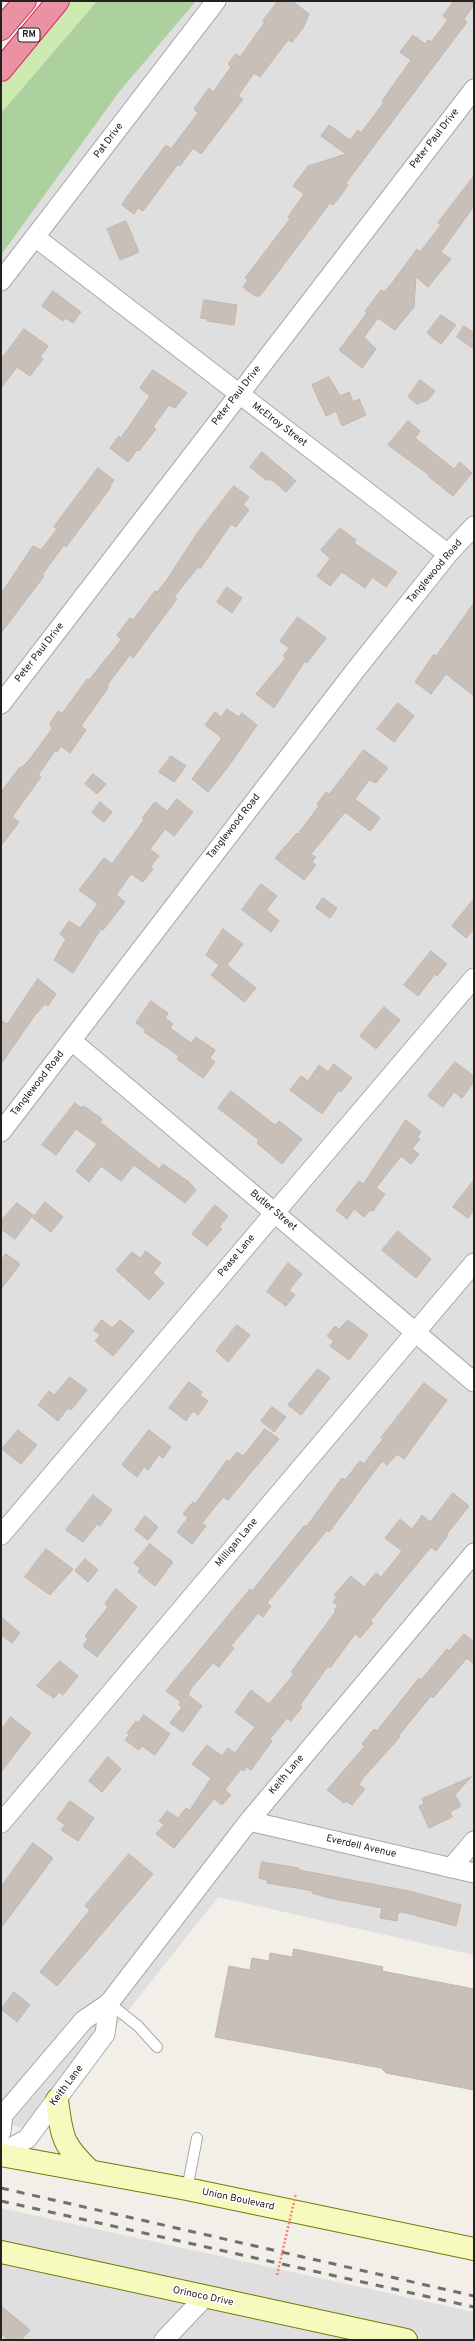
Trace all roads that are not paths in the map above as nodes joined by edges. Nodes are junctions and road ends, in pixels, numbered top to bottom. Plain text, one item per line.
1 (25, 1) edge
2 (58, 1) edge
3 (216, 1) edge
4 (1, 29) edge
5 (1, 70) edge
6 (474, 89) edge
7 (35, 237) junction
8 (1, 281) edge
9 (238, 395) junction
10 (474, 526) edge
11 (448, 554) junction
12 (1, 704) edge
13 (474, 978) edge
14 (72, 1041) junction
15 (1, 1132) edge
16 (274, 1212) junction
17 (474, 1263) edge
18 (415, 1332) junction
19 (474, 1382) edge
20 (1, 1535) edge
21 (474, 1553) edge
22 (249, 1821) junction
23 (1, 1823) edge
24 (474, 1841) edge
25 (451, 1868) junction
26 (474, 1873) edge
27 (109, 2003) junction
28 (157, 2046) dead end
29 (56, 2100) junction
30 (2, 2121) edge
31 (197, 2138) dead end
32 (1, 2154) edge
33 (90, 2171) junction
34 (186, 2189) junction
35 (474, 2249) edge
36 (1, 2252) edge
37 (204, 2298) junction
38 (164, 2340) edge
39 (406, 2340) edge

1 - 4 highway, RM
2 - 5 highway, RM
3 - 7 street, Pat Drive
6 - 9 street, Peter Paul Drive
7 - 8 street, Pat Drive
7 - 9 street, McElroy Street
9 - 11 street, McElroy Street
9 - 12 street, Peter Paul Drive
10 - 11 street, Tanglewood Road
11 - 14 street, Tanglewood Road
13 - 16 street, Pease Lane
14 - 15 street, Tanglewood Road
14 - 16 street, Butler Street
16 - 18 street, Butler Street
16 - 20 street, Pease Lane
17 - 18 street, Milligan Lane
18 - 19 street, Butler Street
18 - 23 street, Milligan Lane
21 - 22 street, Keith Lane
22 - 25 street, Everdell Avenue
22 - 27 street, Keith Lane
24 - 25 street
25 - 26 street, Everdell Avenue
27 - 28 lane
27 - 29 street, Keith Lane
27 - 30 street, Keith Lane
29 - 32 street, Keith Lane
29 - 33 main road
31 - 34 lane
32 - 33 main road, Union Boulevard
33 - 34 main road, Union Boulevard
34 - 35 main road, Union Boulevard
36 - 37 main road, Orinoco Drive
37 - 38 street
37 - 39 main road, Orinoco Drive

